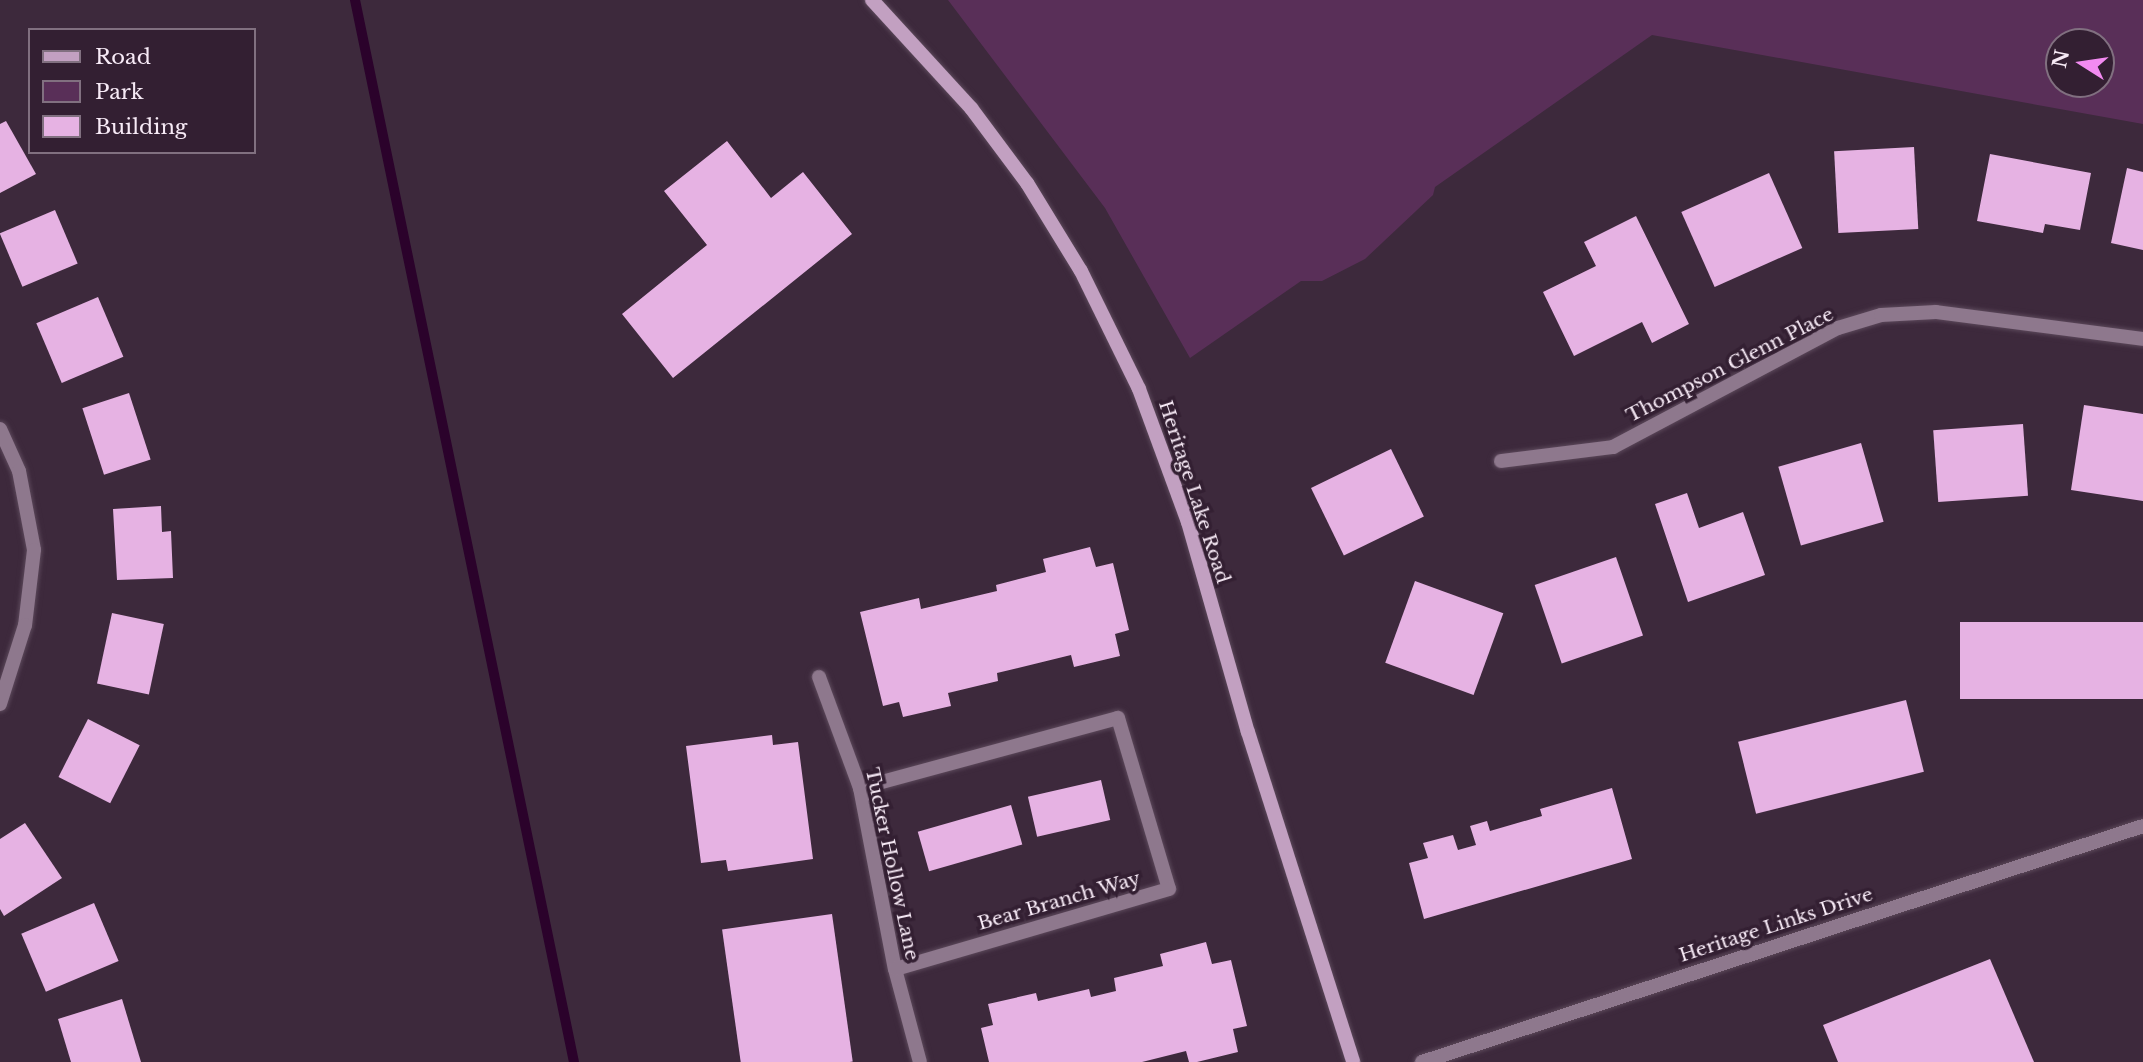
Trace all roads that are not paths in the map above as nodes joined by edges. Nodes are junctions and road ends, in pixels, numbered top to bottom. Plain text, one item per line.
1 (872, 0) edge
2 (2143, 339) edge
3 (0, 429) edge
4 (1502, 461) dead end
5 (819, 677) dead end
6 (0, 704) edge
7 (860, 788) junction
8 (2143, 826) edge
9 (895, 969) junction
10 (920, 1062) edge
11 (1353, 1062) edge
12 (1422, 1062) edge

1 - 11 main road, Heritage Lake Road
2 - 4 street, Thompson Glenn Place
3 - 6 street
5 - 7 street, Tucker Hollow Lane
7 - 9 street, Tucker Hollow Lane
7 - 9 street, Bear Branch Way
8 - 12 street, Heritage Links Drive
9 - 10 street, Tucker Hollow Lane

